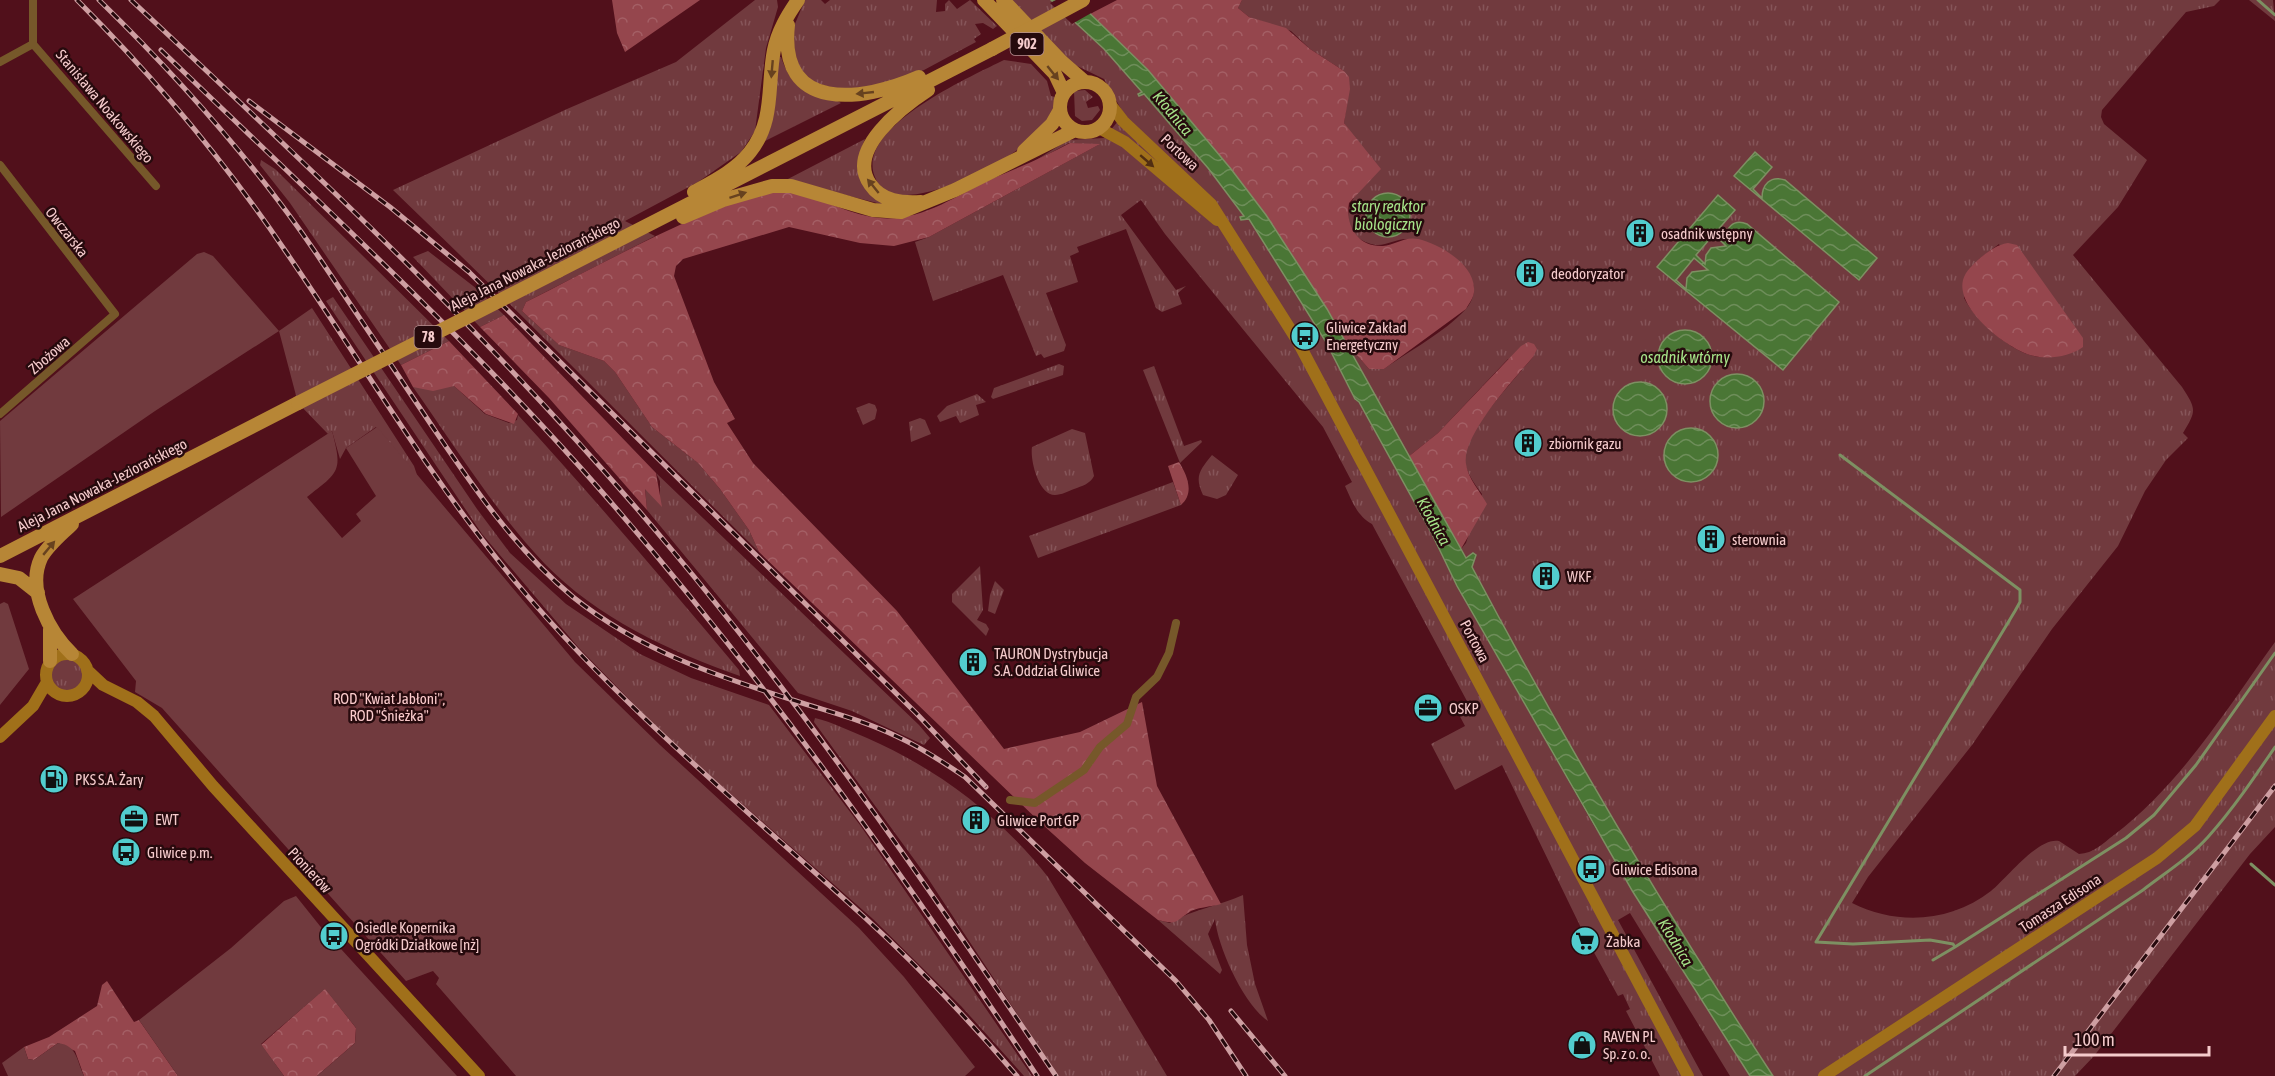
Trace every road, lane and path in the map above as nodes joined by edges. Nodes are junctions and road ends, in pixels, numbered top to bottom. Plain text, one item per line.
1 (33, 0) edge
2 (798, 0) edge
3 (984, 0) edge
4 (1003, 0) edge
5 (1083, 0) edge
6 (789, 14) junction
7 (33, 44) junction
8 (986, 52) junction
9 (0, 62) edge
10 (1086, 82) junction
11 (1064, 93) junction
12 (1110, 104) junction
13 (1060, 110) junction
14 (1099, 128) junction
15 (1075, 130) junction
16 (1015, 160) junction
17 (0, 165) edge
18 (156, 186) dead end
19 (926, 202) junction
20 (1226, 226) junction
21 (644, 227) junction
22 (115, 314) joint
23 (0, 414) edge
24 (82, 514) junction
25 (0, 556) edge
26 (0, 574) edge
27 (38, 593) junction
28 (1176, 623) dead end
29 (50, 627) junction
30 (72, 654) junction
31 (50, 661) junction
32 (87, 670) junction
33 (46, 682) junction
34 (81, 691) junction
35 (115, 692) junction
36 (63, 696) junction
37 (33, 706) junction
38 (2275, 716) edge
39 (0, 737) edge
40 (1010, 800) dead end
41 (479, 1076) edge
42 (1688, 1076) edge
43 (1824, 1076) edge

1 - 7 street
2 - 6 main road
3 -> 11 main road, 902
4 - 10 main road, 902
5 - 8 main road, Aleja Jana Nowaka-Jeziorańskiego / 78, bridge
8 -> 6 main road
6 -> 21 main road
7 - 9 street
7 - 18 street, Stanisława Noakowskiego
19 -> 8 main road
8 - 21 main road, Aleja Jana Nowaka-Jeziorańskiego / 78
10 - 11 main road
10 - 12 main road, 902
11 - 13 main road
12 - 14 main road
12 - 20 street, Portowa
13 - 15 main road
13 - 16 main road
14 - 15 main road
14 -> 20 street, Portowa
15 - 16 main road
16 - 19 main road
17 - 22 street, Owczarska
21 -> 19 main road
20 - 42 street, Portowa
21 - 24 main road, Aleja Jana Nowaka-Jeziorańskiego / 78, bridge
22 - 23 street, Zbożowa
24 - 25 main road, Aleja Jana Nowaka-Jeziorańskiego / 78
27 -> 24 main road
26 - 27 main road
27 - 29 main road
28 - 40 street
29 - 30 main road
29 - 31 main road
30 - 31 street
30 - 32 street
31 - 33 street
32 - 34 street
32 - 35 street, Pionierów
33 - 36 street
33 - 37 street
34 - 35 street, Pionierów
34 - 36 street
35 - 41 street, Pionierów
36 - 37 street
37 - 39 street
38 - 43 street, Tomasza Edisona

